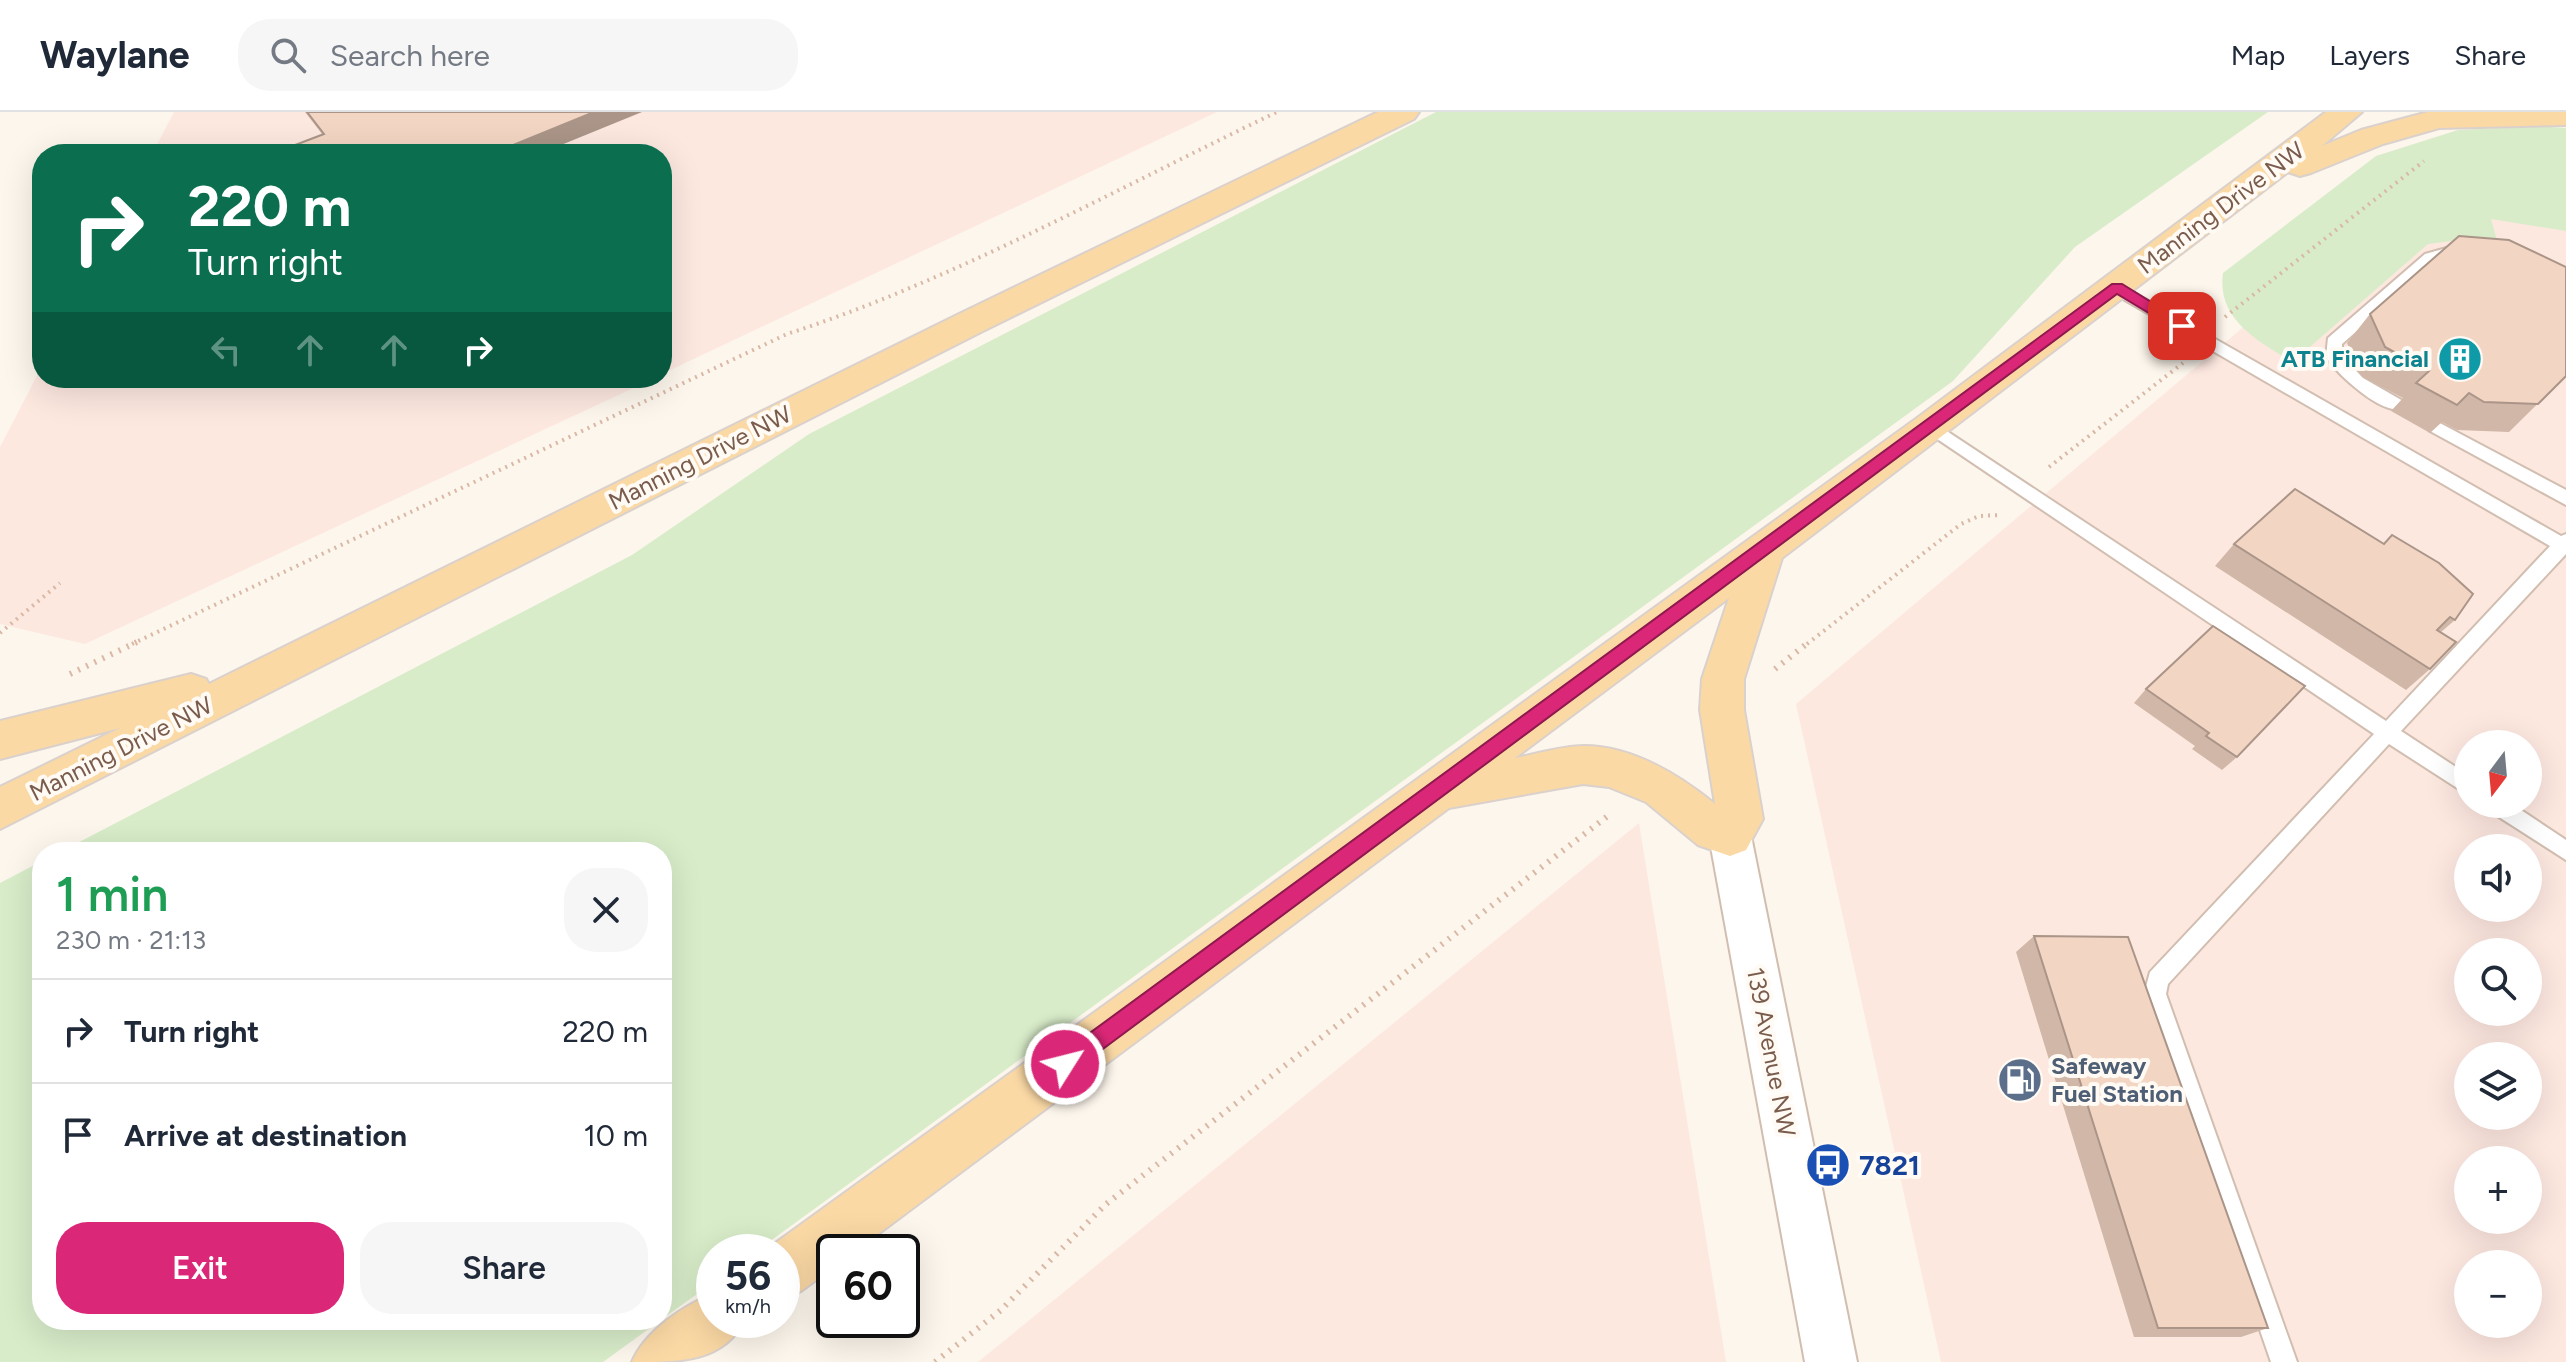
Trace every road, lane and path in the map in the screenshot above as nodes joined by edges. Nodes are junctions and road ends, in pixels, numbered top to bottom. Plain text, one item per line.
1 (1277, 112) edge
2 (1403, 112) edge
3 (2346, 112) edge
4 (2566, 116) edge
5 (2426, 160) dead end
6 (2249, 186) junction
7 (2485, 252) edge
8 (2117, 288) junction
9 (2232, 310) dead end
10 (2179, 367) dead end
11 (2397, 405) dead end
12 (2436, 427) edge
13 (1930, 428) junction
14 (2047, 469) dead end
15 (2566, 498) edge
16 (2002, 503) dead end
17 (2565, 545) edge
18 (1765, 549) junction
19 (60, 583) dead end
20 (0, 633) edge
21 (279, 669) junction
22 (1771, 672) dead end
23 (65, 676) dead end
24 (2389, 733) junction
25 (0, 740) edge
26 (2454, 777) edge
27 (1436, 791) junction
28 (0, 809) edge
29 (1613, 813) dead end
30 (2516, 818) edge
31 (1730, 836) junction
32 (2566, 851) edge
33 (800, 1259) edge
34 (696, 1335) edge
35 (660, 1362) edge
36 (935, 1362) edge
37 (1831, 1362) edge
38 (2284, 1362) edge

1 - 23 path
2 - 21 main road, Manning Drive NW
3 - 6 main road, Manning Drive NW
4 - 6 main road
5 - 9 path
6 - 8 main road, Manning Drive NW
7 - 11 lane
8 - 13 main road, Manning Drive NW
8 - 17 lane
10 - 14 path
12 - 15 lane
13 - 18 main road, Manning Drive NW
13 - 24 lane
16 - 22 path
17 - 24 lane
18 - 27 main road, Manning Drive NW
18 - 31 main road
19 - 20 path
21 - 25 main road
21 - 28 main road, Manning Drive NW
24 - 26 lane
24 - 38 lane
27 - 31 main road
27 - 33 main road, Manning Drive NW
29 - 36 path
30 - 32 lane
31 - 37 street, 139 Avenue NW
34 - 35 main road

